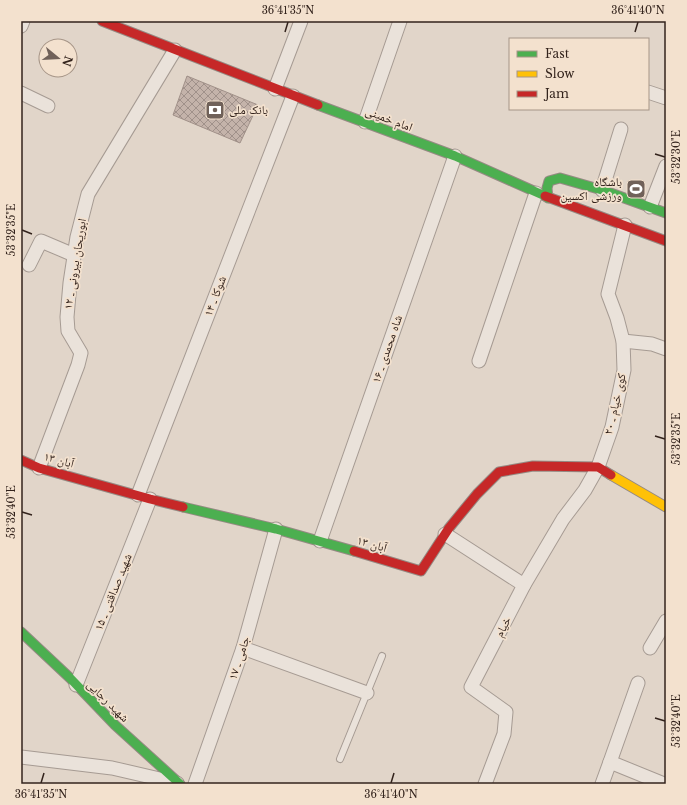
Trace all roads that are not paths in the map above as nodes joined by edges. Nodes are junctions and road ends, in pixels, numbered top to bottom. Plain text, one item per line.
1 (23, 21) edge
2 (102, 21) edge
3 (301, 21) edge
4 (400, 21) edge
5 (21, 26) edge
6 (175, 50) junction
7 (275, 89) junction
8 (649, 92) edge
9 (21, 93) edge
10 (293, 96) junction
11 (666, 98) edge
12 (48, 106) dead end
13 (365, 122) junction
14 (621, 129) dead end
15 (455, 156) junction
16 (666, 166) edge
17 (602, 190) junction
18 (542, 195) junction
19 (650, 207) junction
20 (666, 213) edge
21 (625, 225) junction
22 (666, 241) edge
23 (74, 255) junction
24 (29, 265) dead end
25 (623, 341) junction
26 (666, 349) edge
27 (479, 361) dead end
28 (21, 460) edge
29 (598, 467) junction
30 (39, 468) junction
31 (138, 495) junction
32 (150, 499) junction
33 (666, 507) edge
34 (276, 529) junction
35 (445, 534) junction
36 (320, 541) junction
37 (524, 585) junction
38 (666, 621) edge
39 (21, 632) edge
40 (243, 648) junction
41 (650, 648) dead end
42 (382, 656) dead end
43 (638, 683) dead end
44 (76, 685) junction
45 (367, 694) junction
46 (21, 757) edge
47 (340, 759) dead end
48 (610, 762) junction
49 (178, 784) edge
50 (195, 784) edge
51 (485, 784) edge
52 (602, 784) edge
53 (664, 784) edge

1 - 5 street
2 - 6 street, امام خمینی
3 - 7 street
4 - 13 street
6 - 7 street, امام خمینی
6 - 23 street, ابوریحان بیرونی ـ ۱۲
7 - 10 street, امام خمینی
8 - 11 street
9 - 12 street
10 - 13 street, امام خمینی
10 - 31 street, شوکا ـ ۱۴
13 - 15 street, امام خمینی
14 - 17 street
15 - 18 street, امام خمینی
15 - 36 street, شاه محمدی ـ ۱۶
16 - 19 street
17 - 18 street
17 - 19 street
18 - 21 street, امام خمینی
18 - 27 street
19 - 20 street
21 - 22 street, امام خمینی
21 - 25 street, کوی خیام ـ ۲۰
23 - 24 street
23 - 30 street, ابوریحان بیرونی ـ ۱۲
25 - 26 street
25 - 29 street, کوی خیام ـ ۲۰
28 - 30 street, ۱۳ آبان
29 - 33 street, ۱۳ آبان
29 - 35 street, ۱۳ آبان
29 - 37 street, خیام
30 - 31 street, ۱۳ آبان
31 - 32 street, ۱۳ آبان
32 - 34 street, ۱۳ آبان
32 - 44 street, شهید صداقتی ـ ۱۵
34 - 36 street, ۱۳ آبان
34 - 40 street, جامی ـ ۱۷
35 - 36 street, ۱۳ آبان
35 - 37 street
37 - 51 street, خیام
38 - 41 street
39 - 44 street, شهید رجایی
40 - 45 street
40 - 50 street, جامی ـ ۱۷
42 - 45 lane
43 - 48 street
44 - 49 street, شهید رجایی
45 - 47 lane
46 - 49 street
48 - 52 street
48 - 53 street

